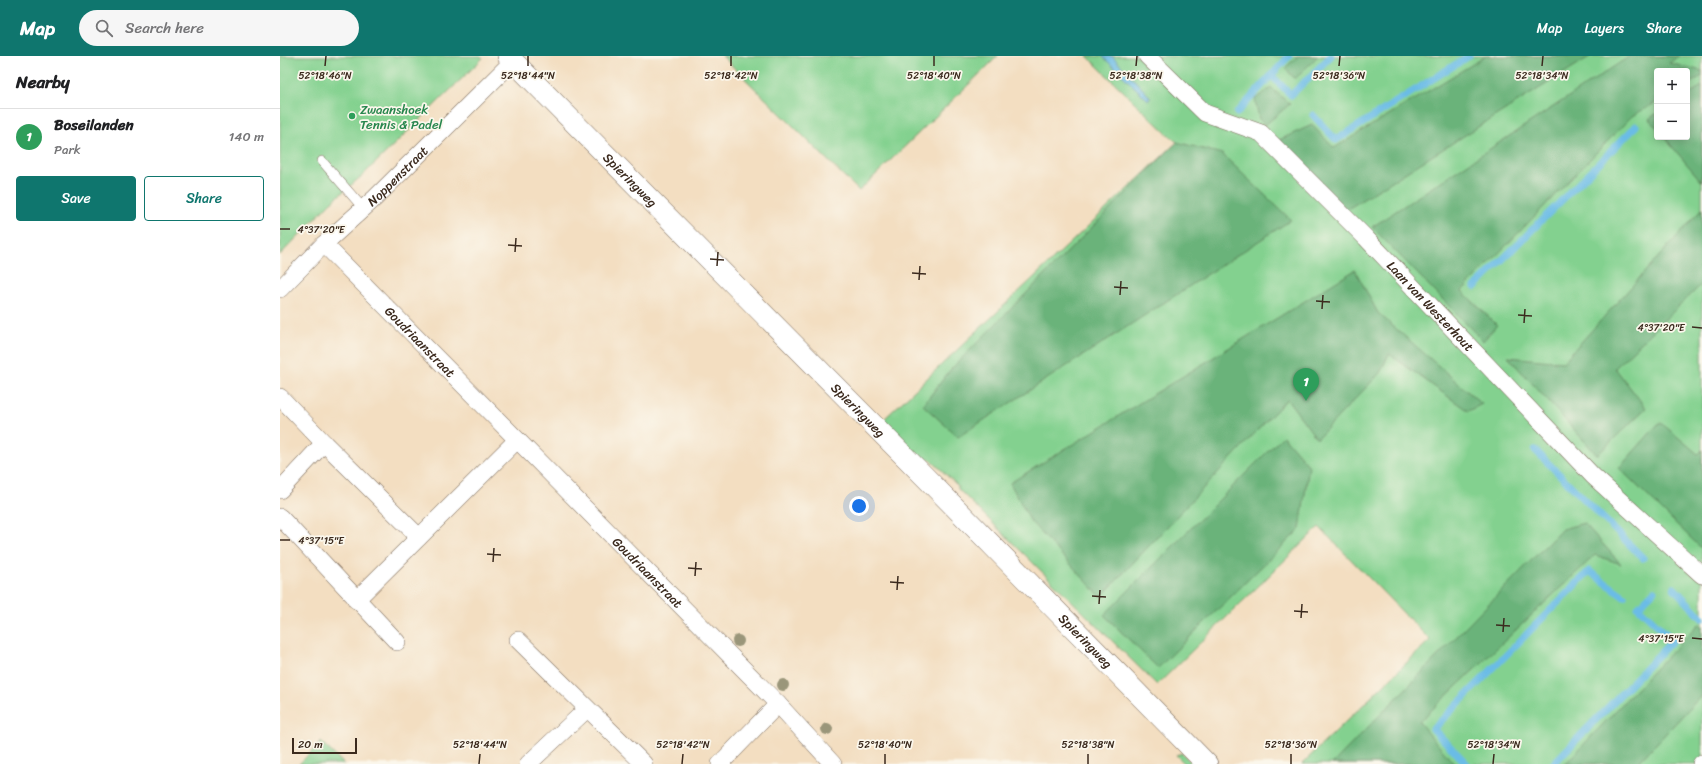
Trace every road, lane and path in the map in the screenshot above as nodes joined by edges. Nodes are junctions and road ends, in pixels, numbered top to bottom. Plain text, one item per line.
1 (1147, 56) edge
2 (510, 58) edge
3 (322, 161) dead end
4 (363, 208) junction
5 (324, 244) junction
6 (280, 289) edge
7 (280, 397) edge
8 (517, 440) junction
9 (324, 443) junction
10 (280, 490) edge
11 (280, 517) edge
12 (419, 537) junction
13 (1702, 575) edge
14 (356, 600) junction
15 (518, 640) dead end
16 (397, 642) dead end
17 (778, 704) junction
18 (587, 709) junction
19 (528, 764) edge
20 (644, 764) edge
21 (720, 764) edge
22 (833, 764) edge
23 (1207, 764) edge

1 - 13 street, Laan van Westerhout
2 - 4 street, Noppenstraat
2 - 23 street, Spieringweg
3 - 4 lane
4 - 5 street, Noppenstraat
5 - 6 street, Noppenstraat
5 - 8 street, Goudriaanstraat
7 - 9 street
8 - 12 street
8 - 17 street, Goudriaanstraat
9 - 10 street
9 - 12 street
11 - 14 street
12 - 14 street
14 - 16 street
15 - 18 street
17 - 21 street
17 - 22 street, Goudriaanstraat
18 - 19 street
18 - 20 street

